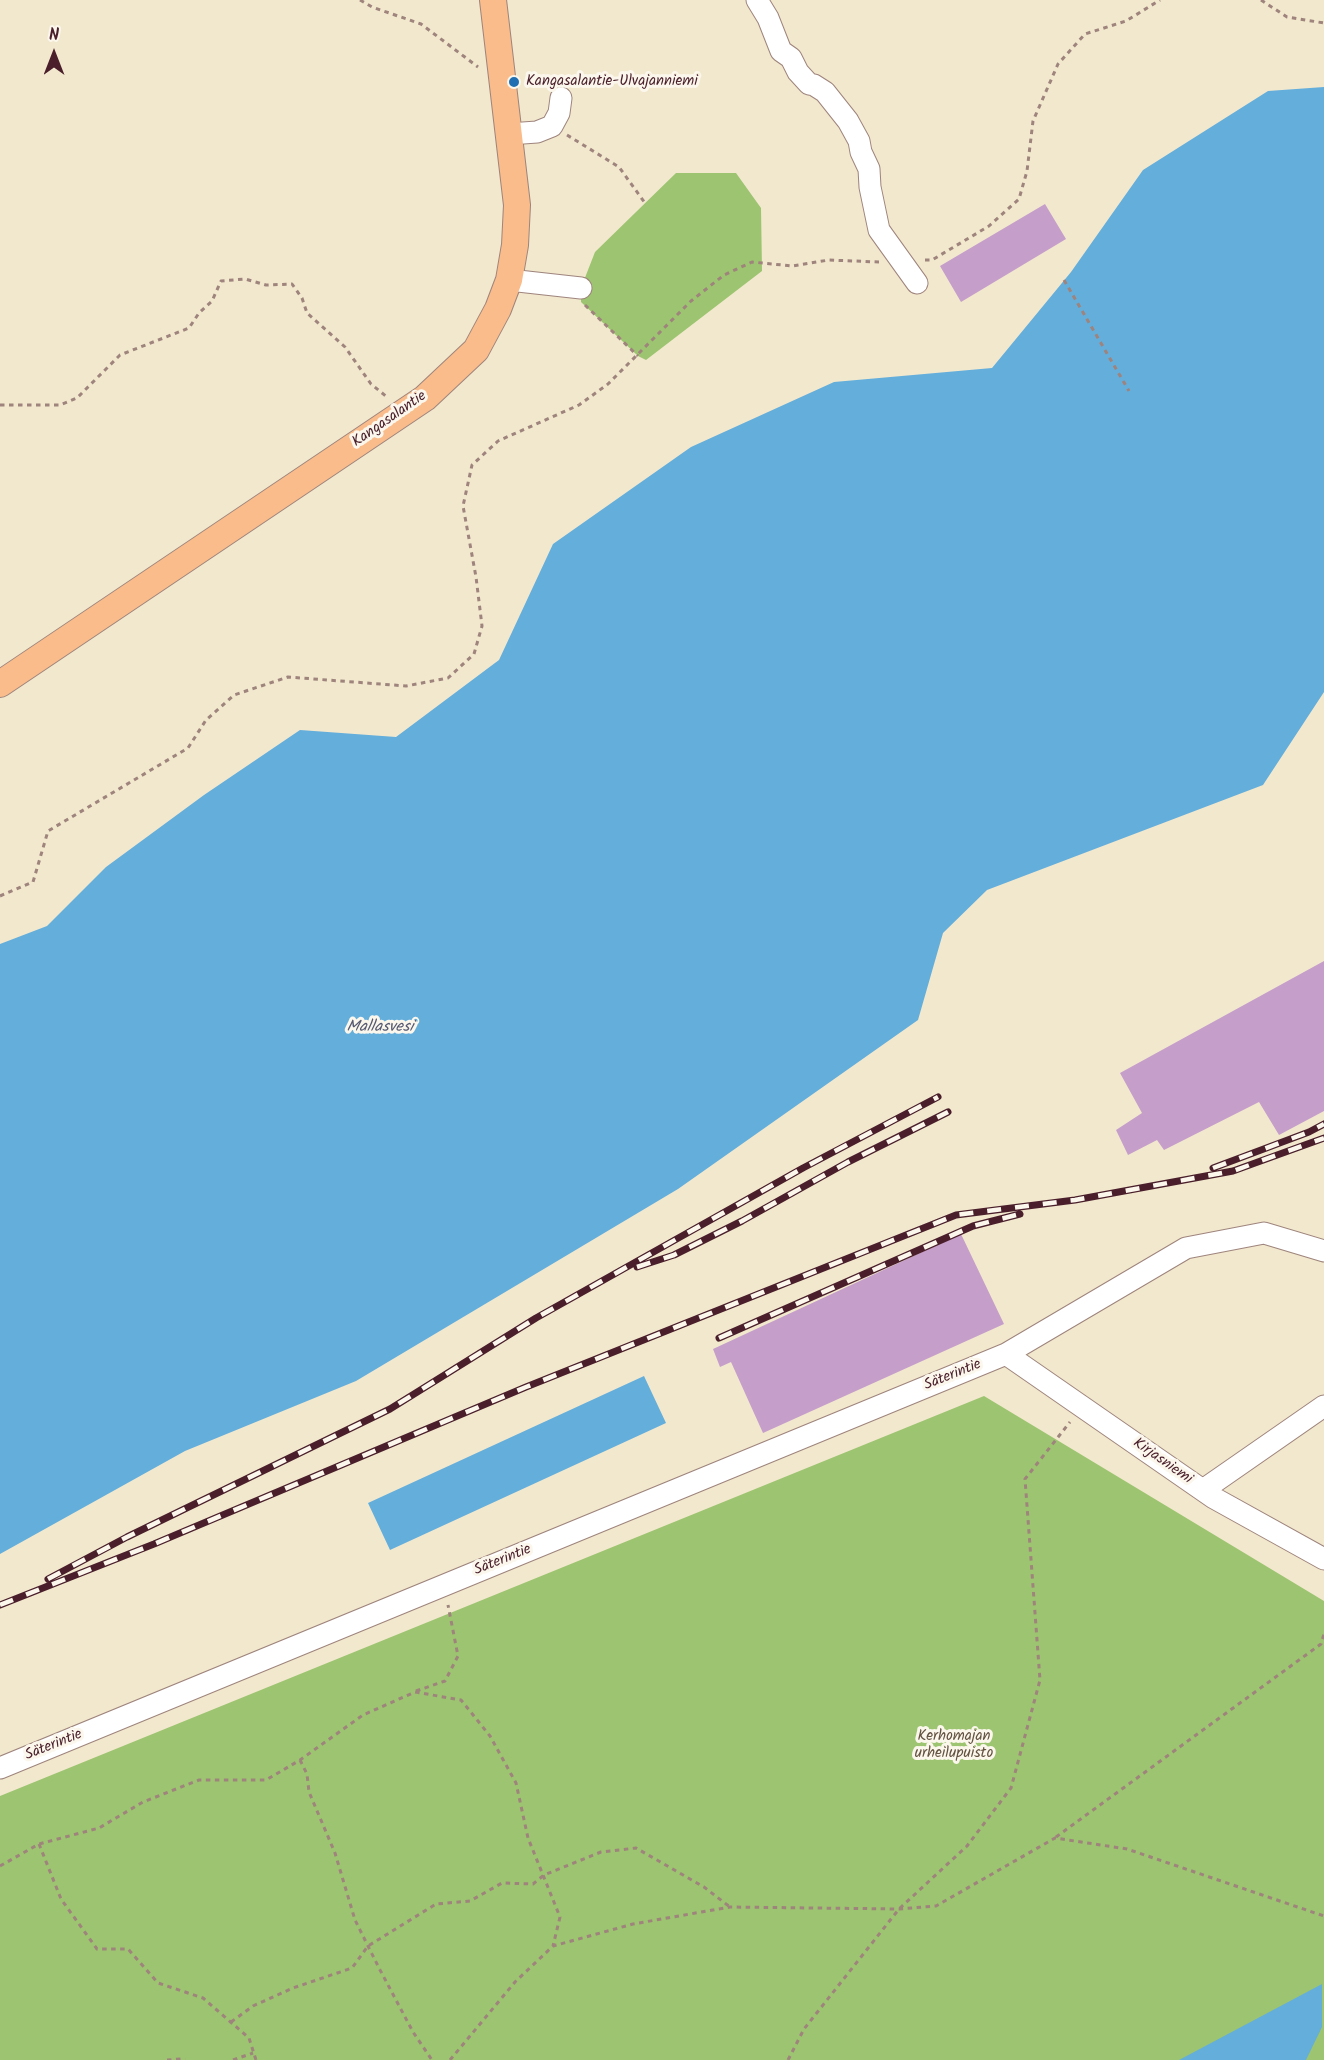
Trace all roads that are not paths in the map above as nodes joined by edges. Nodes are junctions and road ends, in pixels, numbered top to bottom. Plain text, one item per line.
1 (493, 0) edge
2 (757, 0) edge
3 (561, 98) dead end
4 (509, 134) junction
5 (509, 280) junction
6 (917, 284) dead end
7 (581, 288) road end
8 (0, 684) edge
9 (1324, 1251) edge
10 (1006, 1354) junction
11 (1324, 1406) edge
12 (1203, 1490) junction
13 (1324, 1559) edge
14 (0, 1768) edge

1 - 4 main road, Kangasalantie
2 - 6 street
3 - 4 street
4 - 5 main road, Kangasalantie
5 - 7 street
5 - 8 main road, Kangasalantie
9 - 10 street, Säterintie
10 - 12 street, Kirjasniemi
10 - 14 street, Säterintie
11 - 12 street
12 - 13 street, Kirjasniemi

